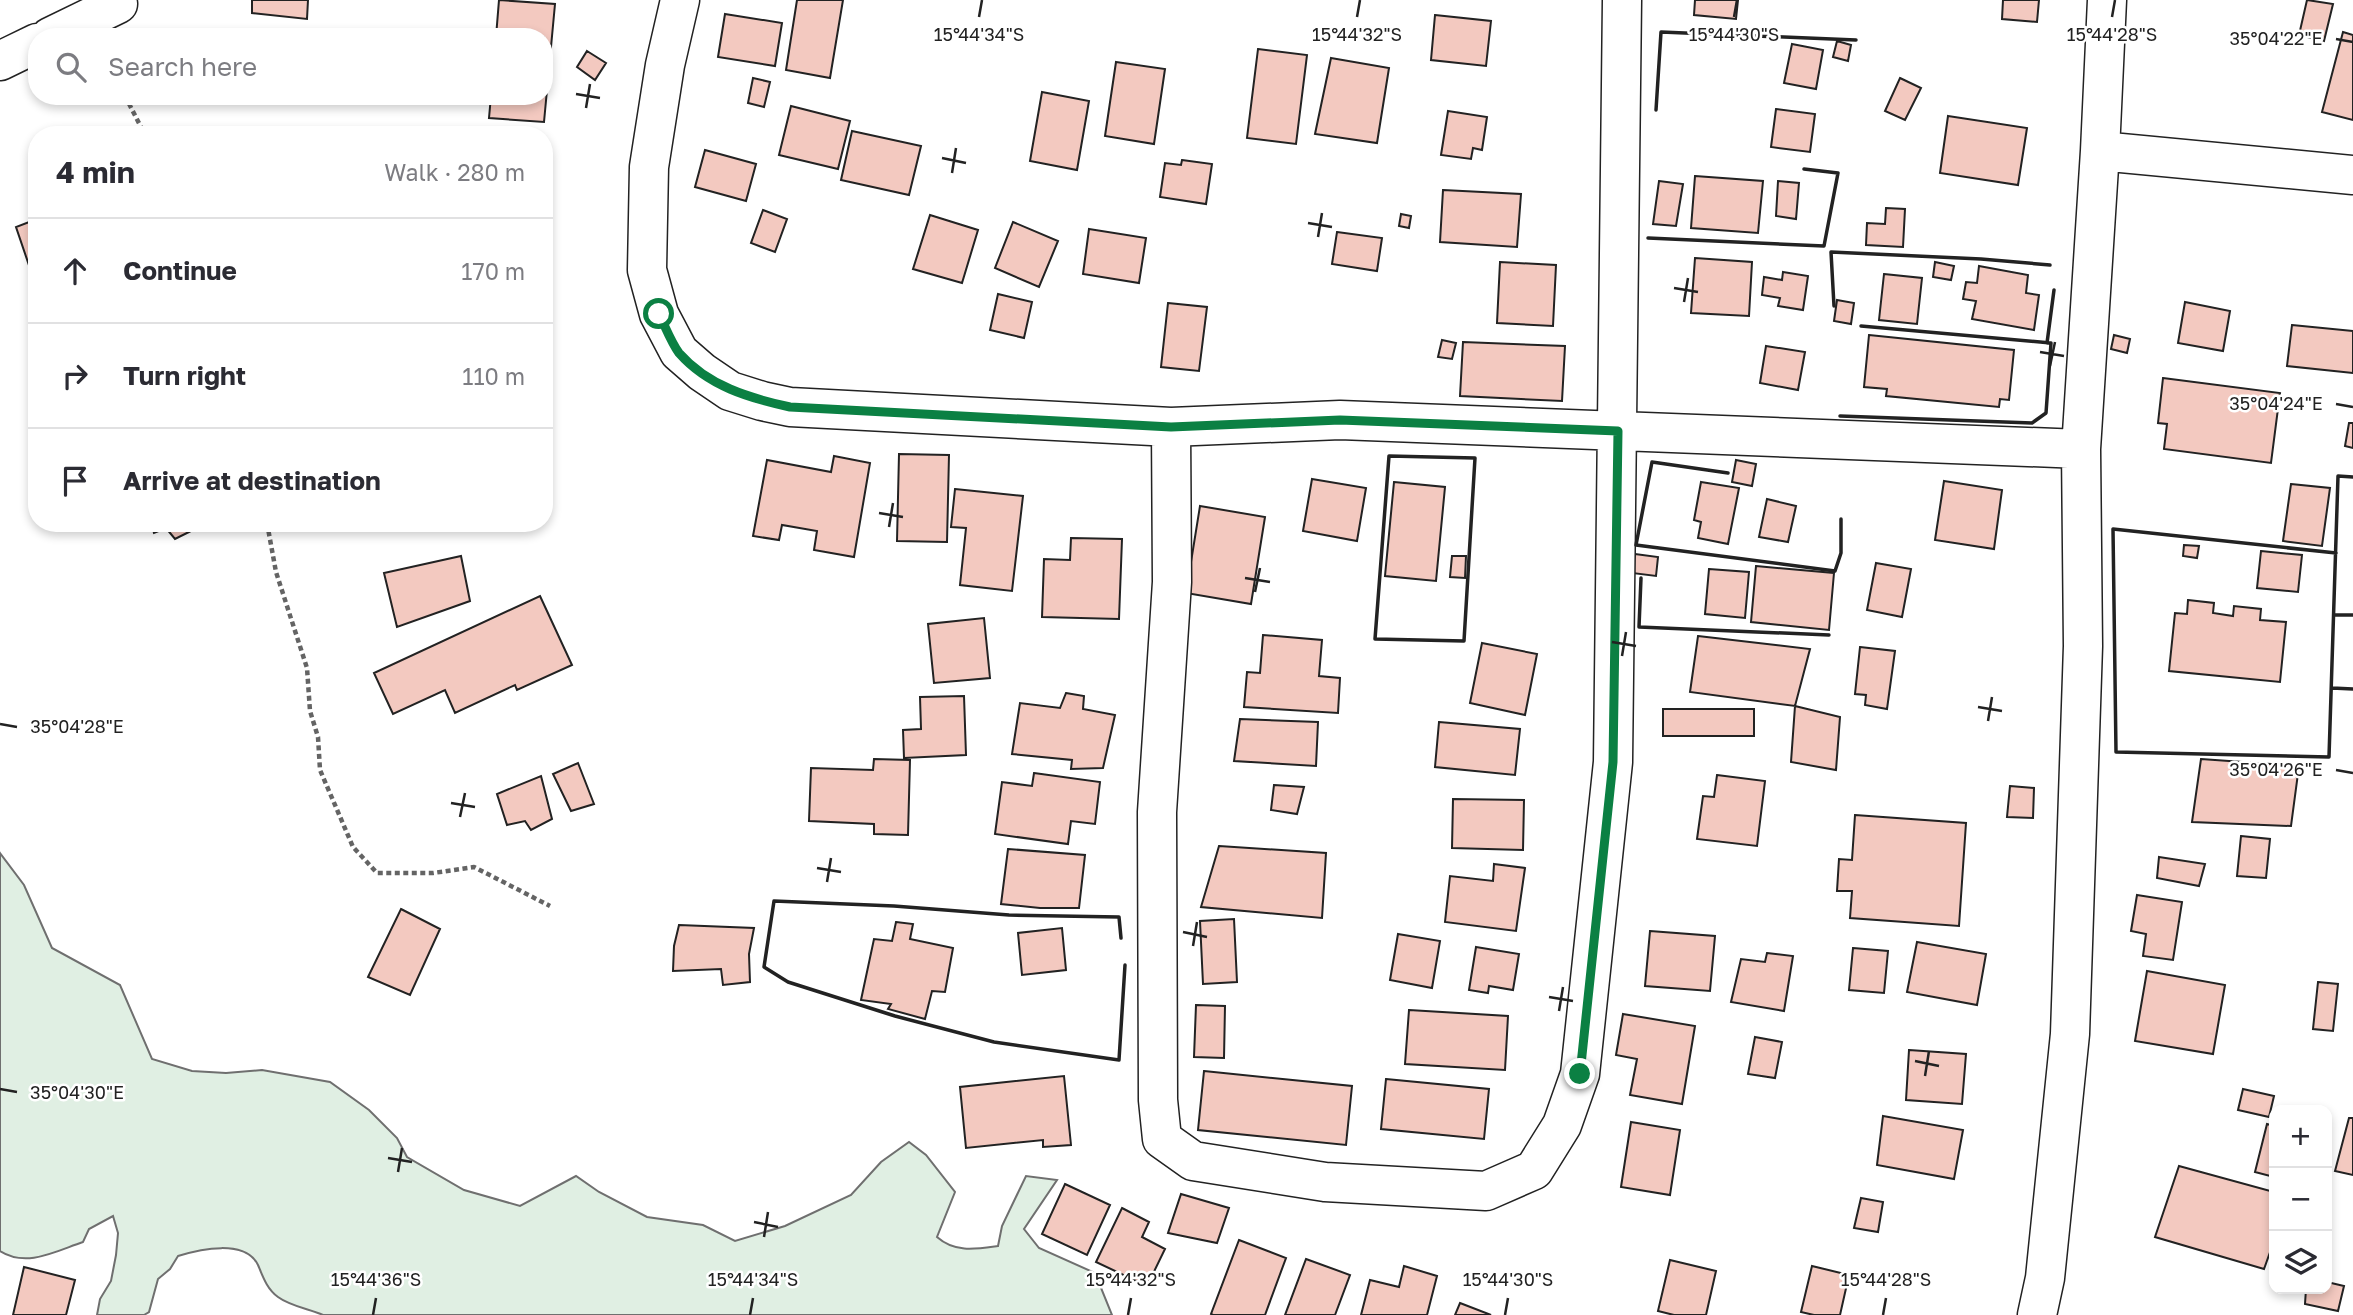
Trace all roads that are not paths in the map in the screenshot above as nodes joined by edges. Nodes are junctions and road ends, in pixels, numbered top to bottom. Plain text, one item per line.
1 (680, 0) edge
2 (1622, 0) edge
3 (2107, 0) edge
4 (118, 4) dead end
5 (69, 28) edge
6 (28, 47) edge
7 (0, 61) edge
8 (2100, 151) junction
9 (2353, 175) edge
10 (1171, 427) junction
11 (1618, 431) junction
12 (2081, 449) junction
13 (2037, 1315) edge

1 - 10 street
2 - 11 street
3 - 8 street
4 - 5 street
6 - 7 street
8 - 9 street
8 - 12 street
10 - 11 street
10 - 11 street
11 - 12 street
12 - 13 street

